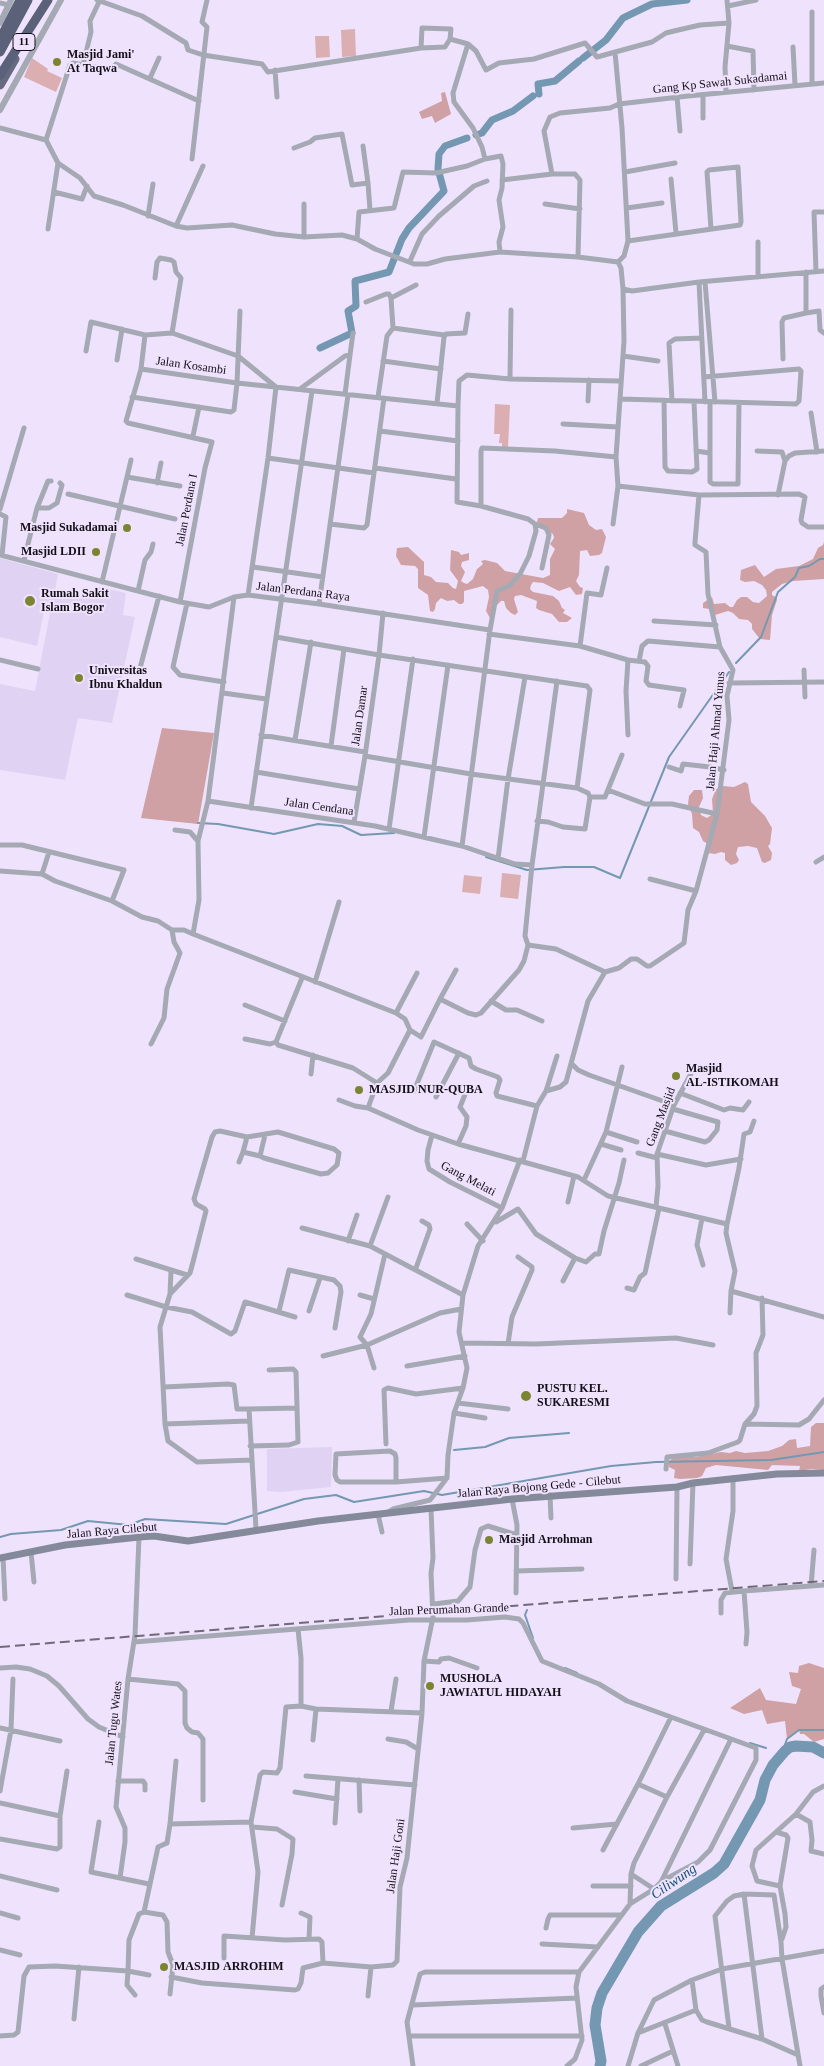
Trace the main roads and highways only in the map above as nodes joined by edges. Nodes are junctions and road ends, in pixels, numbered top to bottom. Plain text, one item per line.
1 (20, 0) edge
2 (30, 0) edge
3 (41, 0) edge
4 (48, 0) edge
5 (0, 39) edge
6 (0, 52) edge
7 (0, 57) edge
8 (0, 74) edge
9 (0, 85) edge
10 (824, 1473) edge
11 (256, 1527) joint
12 (1, 1558) edge

1 - 5 highway
2 - 6 highway
2 - 7 highway, 11
3 - 8 highway
4 - 8 highway
4 - 9 highway, 11
10 - 11 main road, Jalan Raya Bojong Gede - Cilebut
11 - 12 main road, Jalan Raya Cilebut

